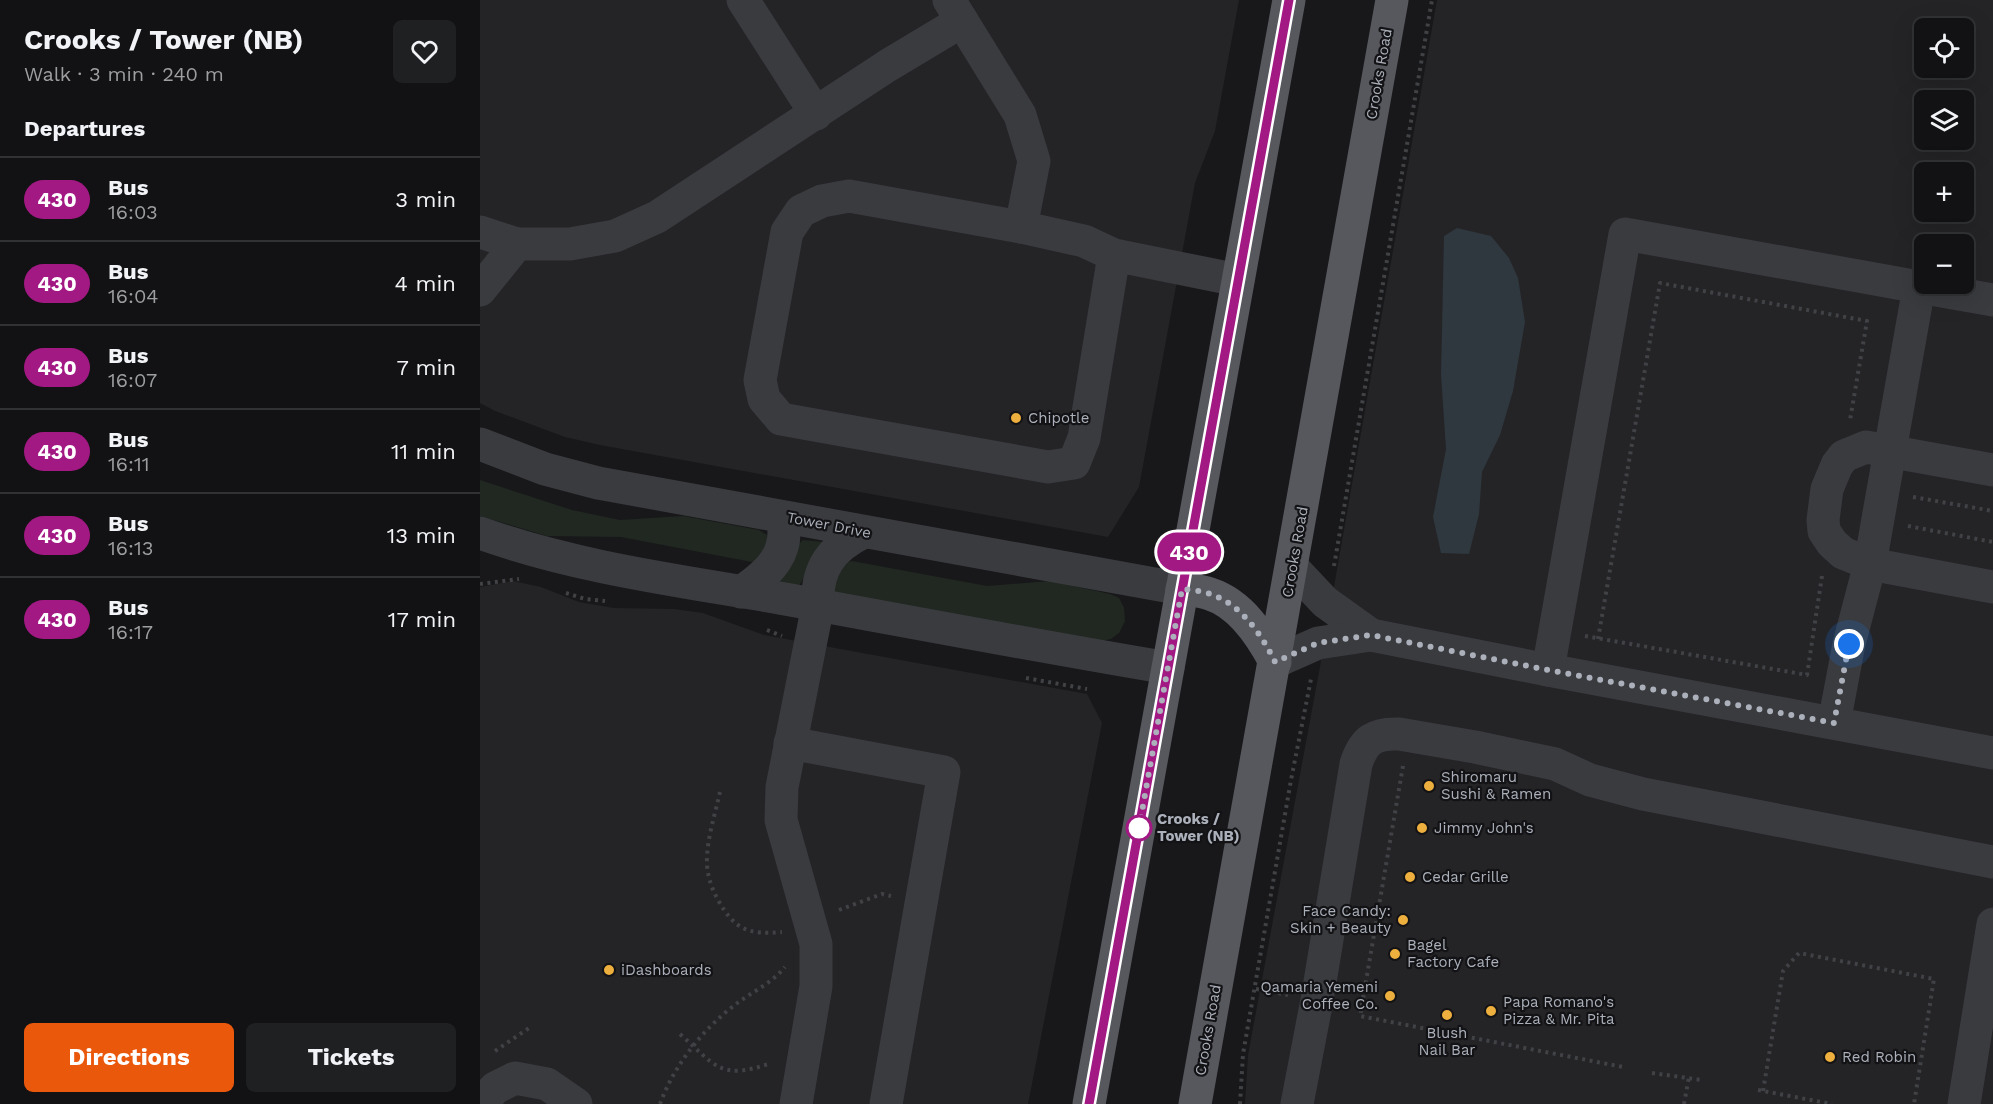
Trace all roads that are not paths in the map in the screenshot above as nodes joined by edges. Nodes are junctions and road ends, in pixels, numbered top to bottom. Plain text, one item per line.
1 (743, 0) edge
2 (1289, 0) edge
3 (1386, 7) edge
4 (956, 10) edge
5 (816, 114) junction
6 (1021, 226) junction
7 (480, 232) edge
8 (517, 244) junction
9 (1114, 255) junction
10 (1238, 280) junction
11 (1914, 286) edge
12 (480, 290) edge
13 (1917, 294) edge
14 (1958, 294) edge
15 (1993, 300) edge
16 (480, 444) edge
17 (1890, 450) junction
18 (1993, 470) edge
19 (782, 517) junction
20 (864, 532) junction
21 (480, 533) edge
22 (1870, 564) junction
23 (1292, 567) junction
24 (1993, 587) edge
25 (1182, 589) junction
26 (741, 592) junction
27 (818, 605) junction
28 (1371, 635) junction
29 (1275, 662) junction
30 (1168, 668) junction
31 (1548, 670) junction
32 (1834, 723) junction
33 (790, 743) junction
34 (1993, 753) edge
35 (1993, 862) edge
36 (1993, 924) edge
37 (481, 1104) edge
38 (576, 1104) edge
39 (796, 1104) edge
40 (886, 1104) edge
41 (1089, 1104) edge
42 (1195, 1104) edge
43 (1297, 1104) edge
44 (1964, 1104) edge

1 - 5 street
2 - 10 main road
3 - 23 main road, Crooks Road
4 - 5 street
4 - 6 street
5 - 8 street
6 - 9 street
6 - 9 street
7 - 8 street
8 - 12 street
9 - 10 street
10 - 25 main road
11 - 31 street
13 - 17 street
14 - 15 street
16 - 19 street, Tower Drive
17 - 18 street
17 - 22 street
17 - 22 street
19 - 20 street, Tower Drive
19 - 26 street
20 - 25 street, Tower Drive
20 - 27 street
21 - 26 street
22 - 24 street
22 - 32 street
23 - 28 street
23 - 29 main road, Crooks Road
25 - 29 main road
25 - 30 main road
26 - 27 street
27 - 30 street
27 - 33 street
28 - 29 street
28 - 31 street
29 - 42 main road, Crooks Road
30 - 41 main road
31 - 32 street
32 - 34 street
33 - 39 street
33 - 40 street
35 - 43 street
36 - 44 street
37 - 38 street

